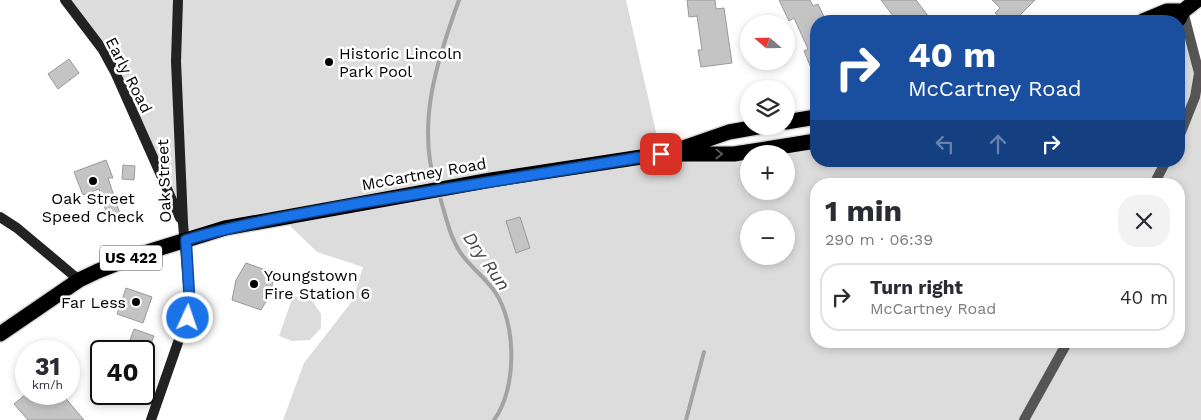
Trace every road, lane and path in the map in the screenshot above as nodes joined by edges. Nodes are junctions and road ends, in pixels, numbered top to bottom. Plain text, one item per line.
1 (65, 0) edge
2 (178, 0) edge
3 (1197, 0) edge
4 (1157, 15) edge
5 (1177, 15) edge
6 (1181, 15) edge
7 (1185, 31) edge
8 (810, 118) edge
9 (795, 120) edge
10 (1185, 121) edge
11 (740, 130) edge
12 (810, 142) edge
13 (664, 154) junction
14 (0, 217) edge
15 (183, 223) junction
16 (186, 240) junction
17 (79, 280) junction
18 (0, 334) edge
19 (1064, 348) edge
20 (152, 420) edge
21 (1024, 420) edge

1 - 15 street, Early Road
2 - 15 street, Oak Street
3 - 6 highway
4 - 5 highway
7 - 10 street
8 - 9 highway
11 - 13 highway, McCartney Road / US 422
13 -> 12 highway, McCartney Road / US 422
13 - 16 highway, McCartney Road / US 422
14 - 17 street
15 - 16 street, Oak Street
16 - 17 highway, Oak Street / US 422
16 - 20 street
17 - 18 highway, Oak Street / US 422
19 - 21 street

